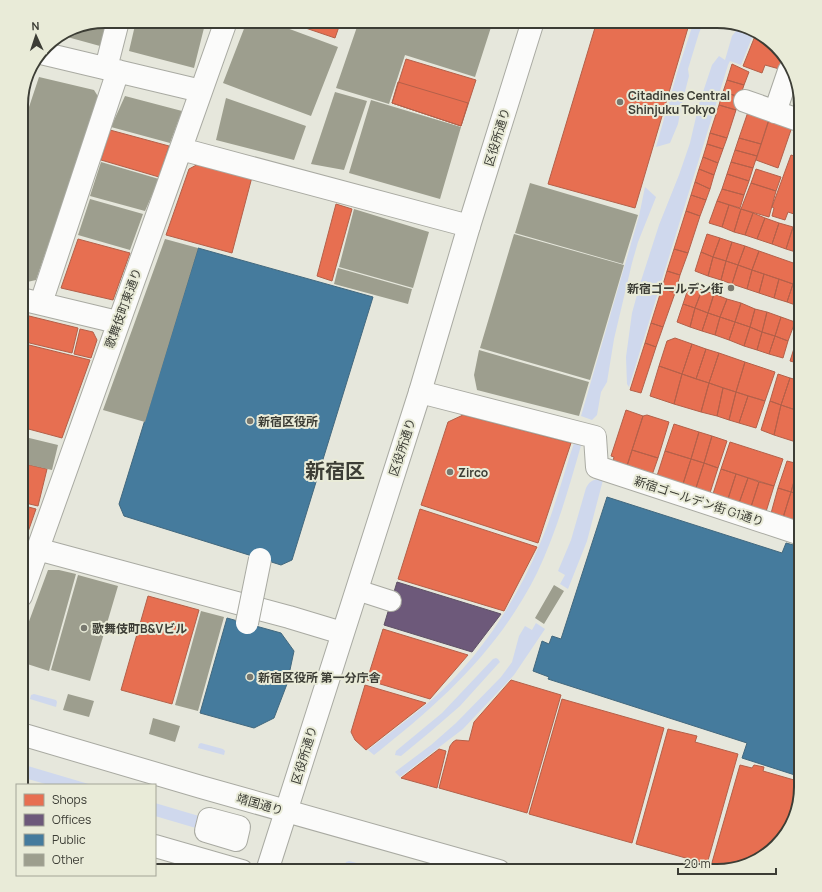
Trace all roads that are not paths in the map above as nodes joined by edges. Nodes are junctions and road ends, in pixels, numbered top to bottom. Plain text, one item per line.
1 (117, 28) edge
2 (224, 28) edge
3 (532, 28) edge
4 (54, 56) edge
5 (112, 70) junction
6 (788, 75) edge
7 (201, 91) junction
8 (745, 101) dead end
9 (774, 112) junction
10 (794, 119) edge
11 (181, 149) junction
12 (469, 226) junction
13 (31, 301) edge
14 (117, 322) junction
15 (420, 392) junction
16 (794, 532) edge
17 (37, 549) junction
18 (260, 559) dead end
19 (28, 575) edge
20 (356, 590) junction
21 (391, 601) dead end
22 (247, 623) dead end
23 (342, 633) junction
24 (28, 736) edge
25 (286, 811) junction
26 (156, 847) edge
27 (189, 864) edge
28 (270, 864) edge
29 (474, 864) edge

1 - 5 street
2 - 7 street, 歌舞伎町東通り
3 - 12 street, 区役所通り
4 - 5 street
5 - 7 street
5 - 13 street
6 - 9 street
7 - 11 street, 歌舞伎町東通り
8 - 9 street
9 - 10 street
11 - 12 street
11 - 14 street, 歌舞伎町東通り
12 - 15 street, 区役所通り
13 - 14 street
14 - 17 street, 歌舞伎町東通り
15 - 16 street, 新宿ゴールデン街 G1通り
15 - 20 street, 区役所通り
17 - 19 street, 歌舞伎町東通り
17 - 23 street
18 - 22 street, bridge
20 - 21 lane
20 - 23 street, 区役所通り
23 - 25 street, 区役所通り
24 - 25 street, 靖国通り
25 - 28 street, 区役所通り
25 - 29 street, 靖国通り
26 - 27 street

